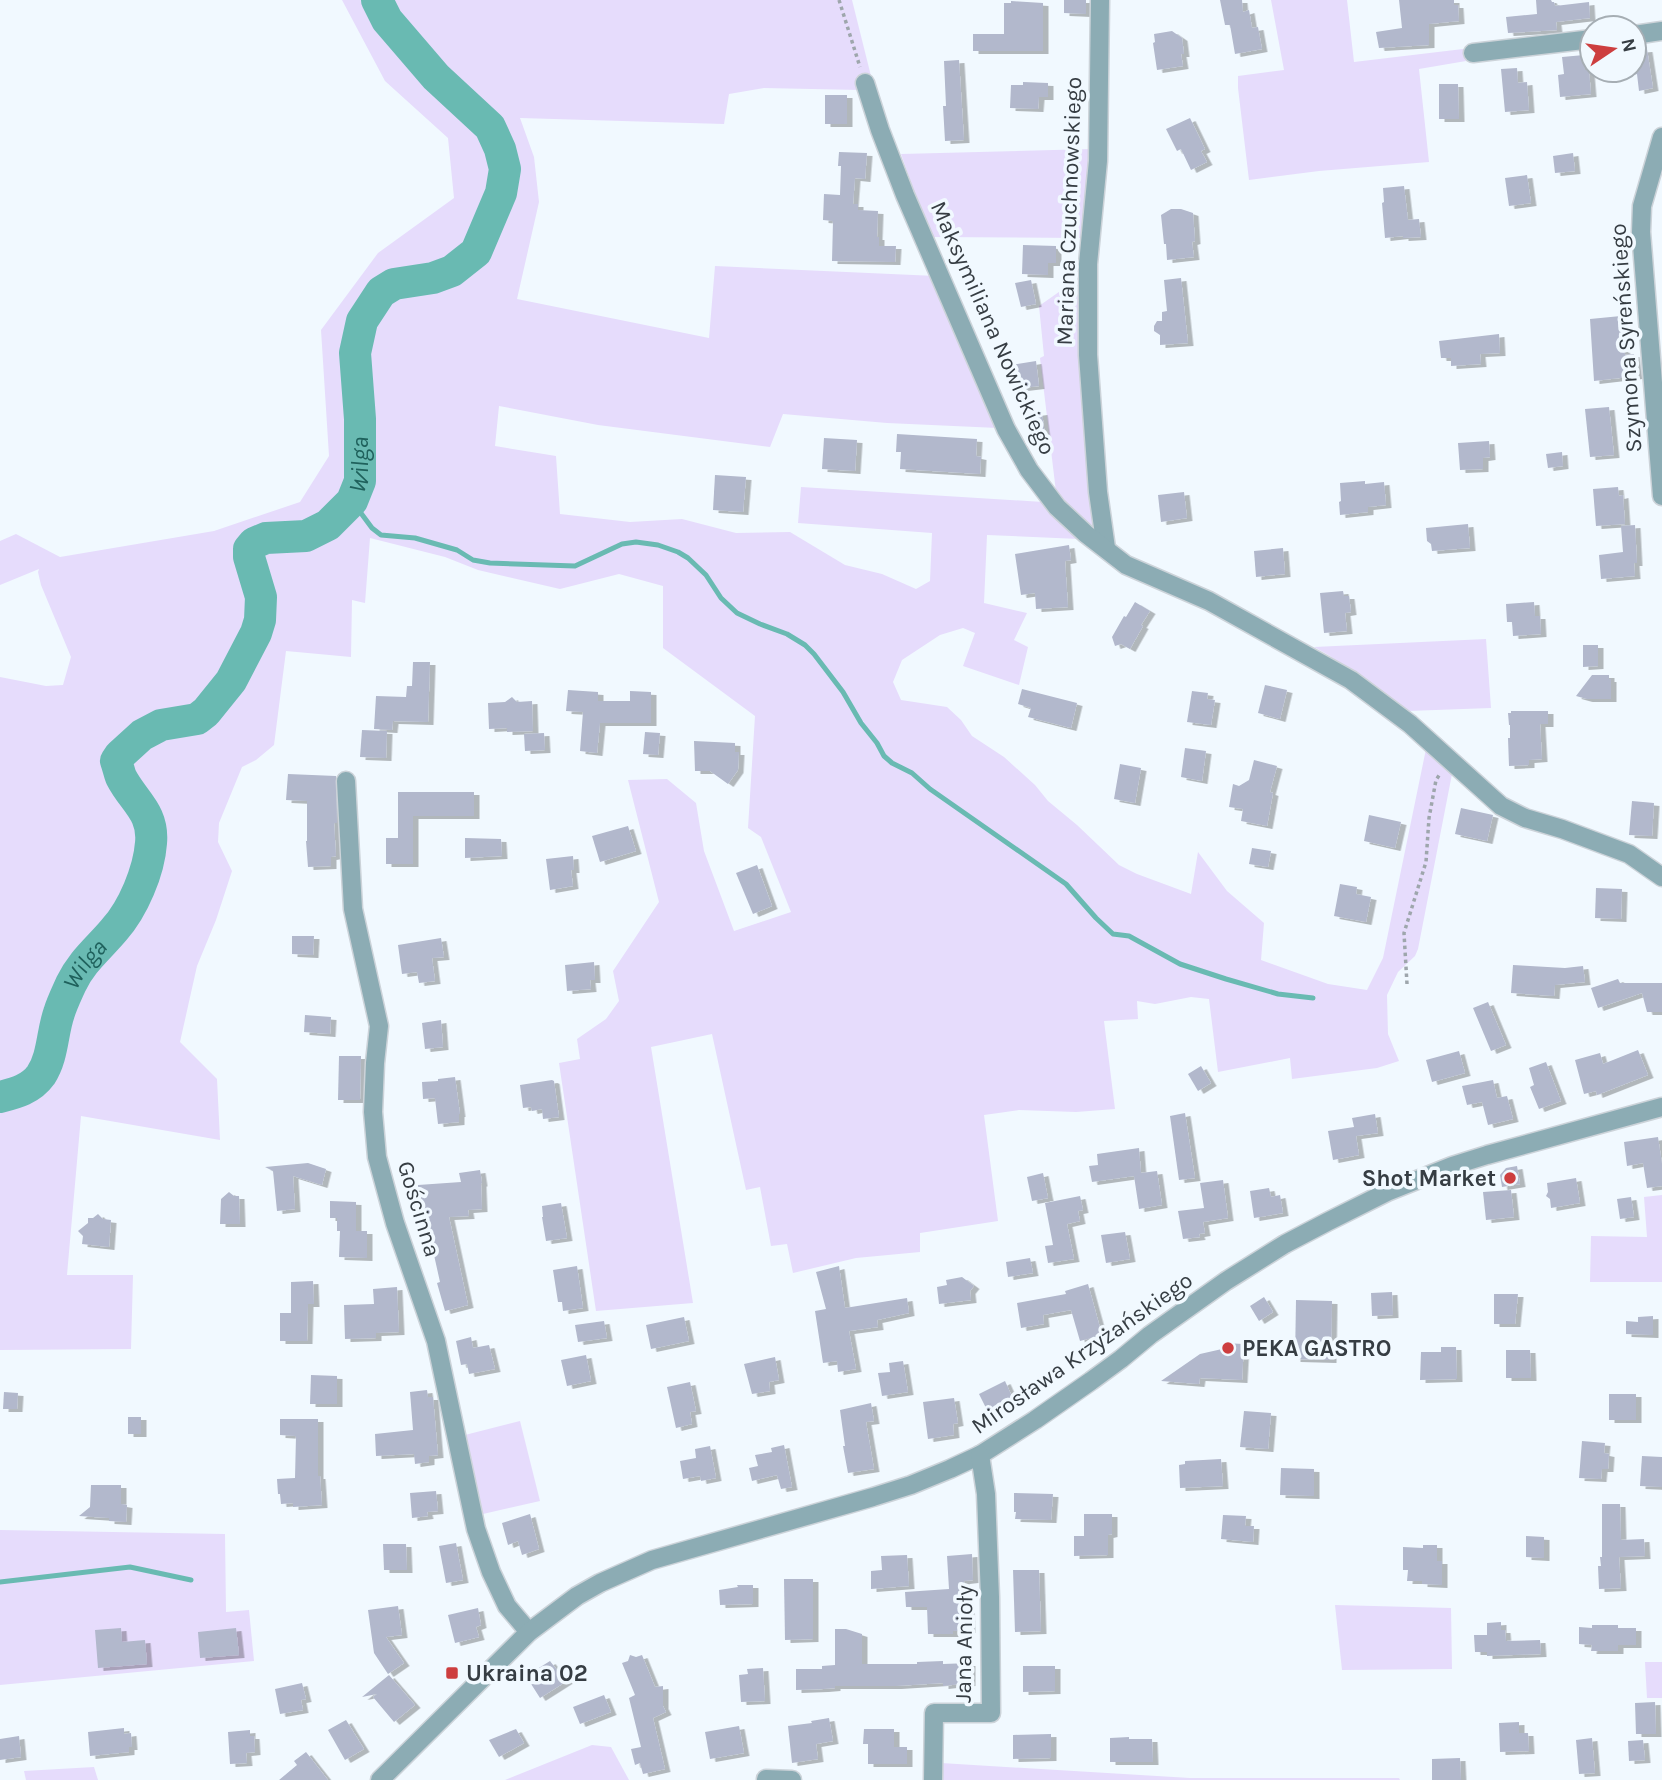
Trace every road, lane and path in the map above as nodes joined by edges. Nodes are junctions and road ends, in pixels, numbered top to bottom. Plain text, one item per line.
1 (839, 0) edge
2 (1100, 0) edge
3 (1578, 41) edge
4 (1473, 53) dead end
5 (865, 83) joint
6 (1662, 137) edge
7 (1662, 496) edge
8 (1106, 548) junction
9 (1450, 761) junction
10 (346, 781) dead end
11 (1662, 877) edge
12 (1407, 984) dead end
13 (1662, 1107) edge
14 (980, 1455) junction
15 (529, 1632) junction
16 (766, 1779) edge
17 (380, 1780) edge
18 (792, 1780) edge
19 (933, 1780) edge

1 - 5 path
2 - 8 street, Mariana Czuchnowskiego
3 - 4 street
5 - 8 street, Maksymiliana Nowickiego
6 - 7 street, Szymona Syreńskiego
8 - 9 street, Maksymiliana Nowickiego
9 - 11 street, Maksymiliana Nowickiego
9 - 12 path
10 - 15 street, Gościnna
13 - 14 street, Mirosława Krzyżańskiego
14 - 15 street, Mirosława Krzyżańskiego
14 - 19 street, Jana Anioły
15 - 17 street, Mirosława Krzyżańskiego
16 - 18 street

